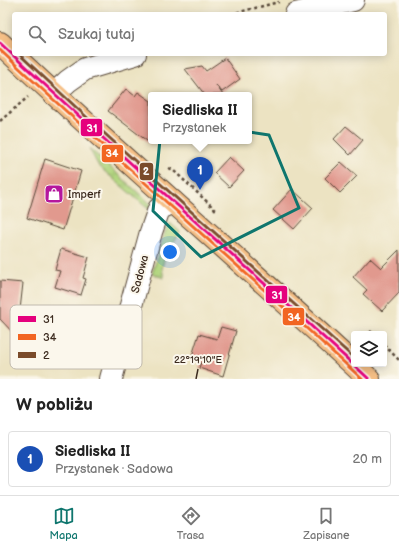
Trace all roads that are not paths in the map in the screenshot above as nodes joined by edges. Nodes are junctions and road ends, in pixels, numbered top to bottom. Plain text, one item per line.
1 (353, 0) edge
2 (288, 8) edge
3 (0, 43) edge
4 (12, 54) edge
5 (14, 56) edge
6 (127, 56) edge
7 (48, 89) junction
8 (173, 202) junction
9 (132, 305) edge
10 (115, 369) edge
11 (112, 379) edge
12 (369, 379) edge

1 - 2 street
3 - 4 main road
5 - 7 main road
6 - 7 street
7 - 8 main road
8 - 9 street, Sadowa
8 - 12 main road
10 - 11 street, Sadowa

